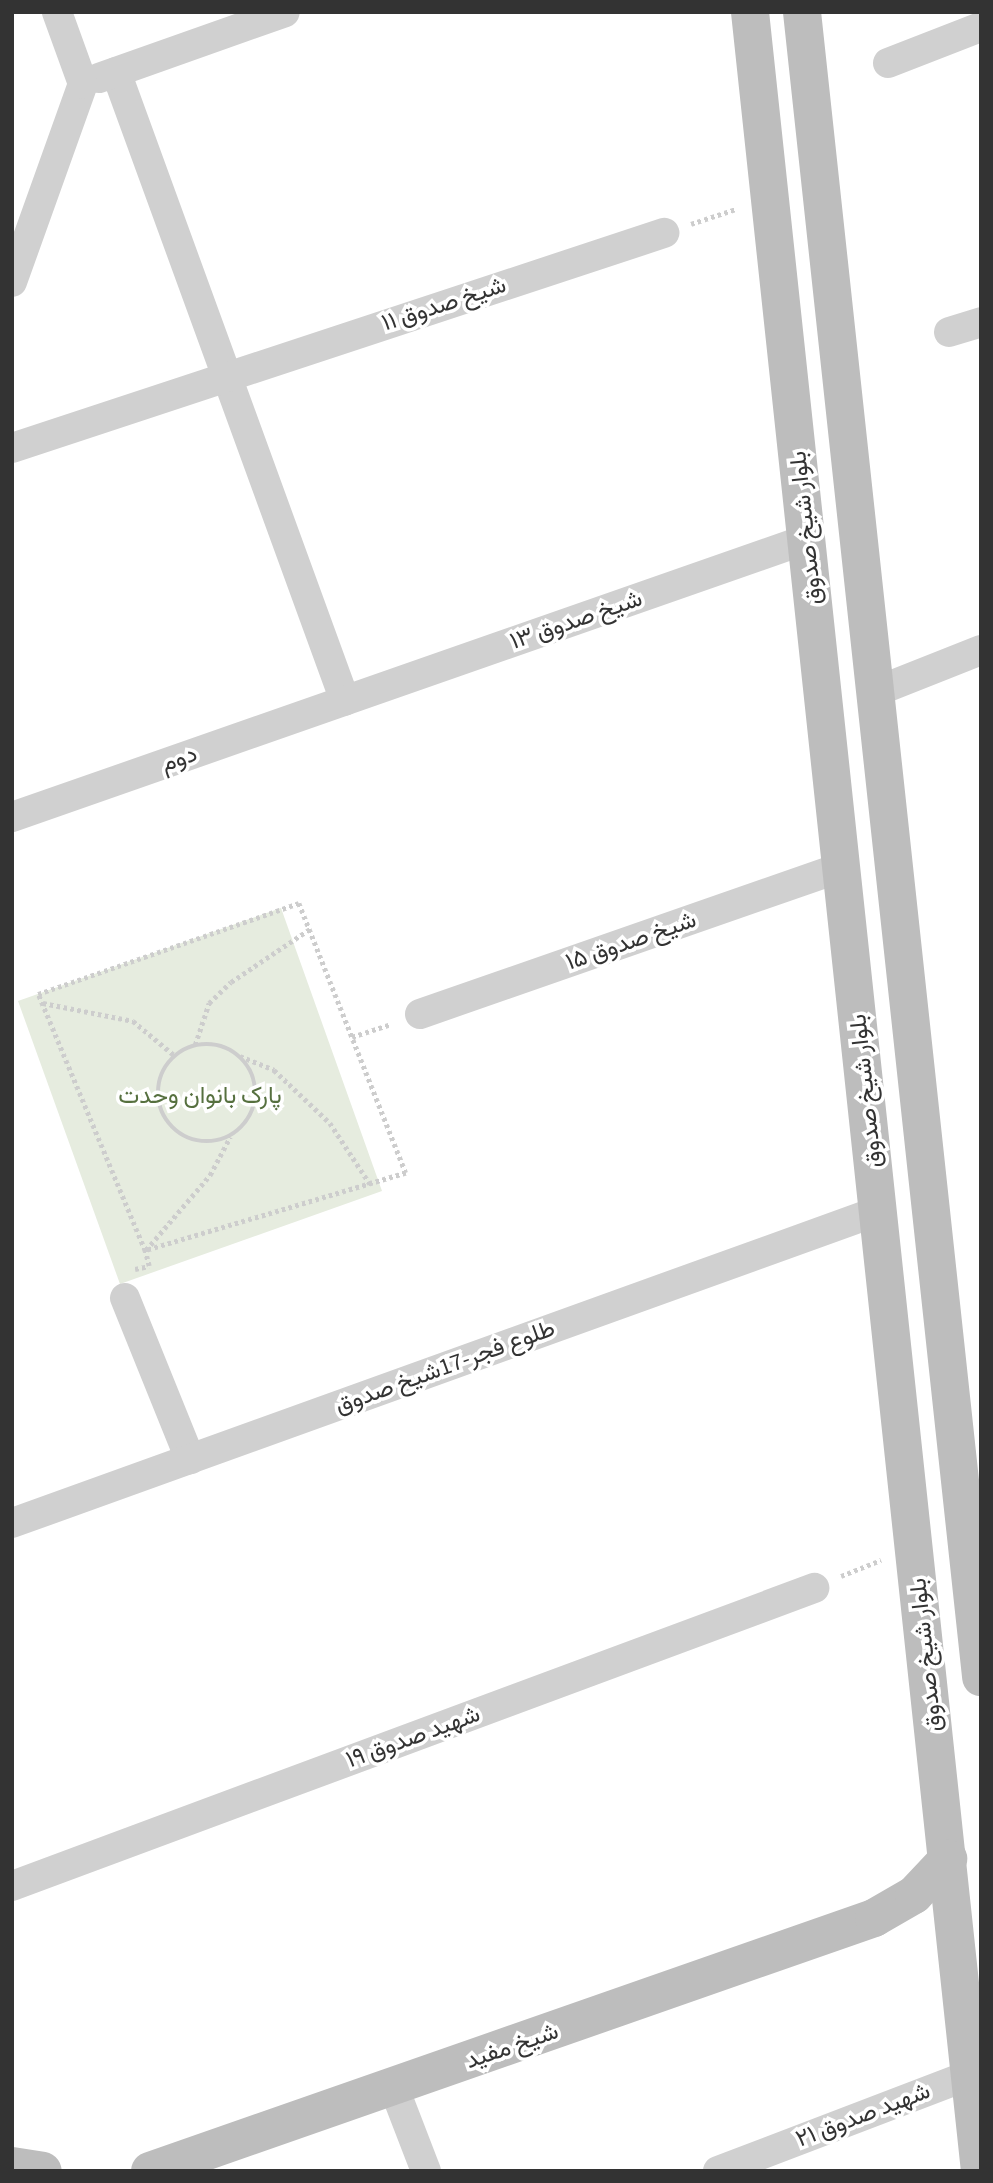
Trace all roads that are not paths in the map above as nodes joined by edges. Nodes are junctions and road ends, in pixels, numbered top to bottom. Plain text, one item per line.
1 (57, 12) edge
2 (285, 12) edge
3 (750, 12) edge
4 (802, 12) edge
5 (981, 27) edge
6 (888, 62) dead end
7 (116, 72) junction
8 (83, 83) junction
9 (664, 233) road end
10 (23, 234) edge
11 (12, 282) edge
12 (981, 322) edge
13 (948, 332) dead end
14 (224, 375) junction
15 (12, 449) edge
16 (807, 539) junction
17 (981, 650) edge
18 (875, 692) junction
19 (345, 701) junction
20 (12, 817) edge
21 (842, 867) junction
22 (420, 1014) road end
23 (878, 1212) junction
24 (125, 1298) dead end
25 (190, 1459) junction
26 (12, 1523) edge
27 (976, 1583) edge
28 (814, 1588) road end
29 (981, 1677) edge
30 (948, 1859) junction
31 (12, 1886) edge
32 (874, 1918) junction
33 (954, 1921) junction
34 (969, 2075) junction
35 (394, 2088) junction
36 (150, 2171) edge
37 (426, 2171) edge
38 (719, 2171) edge
39 (980, 2171) edge

1 - 8 street
2 - 7 street
3 - 16 street, بلوار شیخ صدوق
4 - 18 street, بلوار شیخ صدوق
5 - 6 street
7 - 8 street
7 - 14 street
8 - 10 street
9 - 14 street, شیخ صدوق ۱۱
10 - 11 street
12 - 13 street
14 - 15 street, شیخ صدوق ۱۱
14 - 19 street
16 - 19 street, شیخ صدوق ۱۳
16 - 21 street, بلوار شیخ صدوق
17 - 18 street
18 - 27 street, بلوار شیخ صدوق
19 - 20 street, دوم
21 - 22 street, شیخ صدوق ۱۵
21 - 23 street, بلوار شیخ صدوق
23 - 25 street, طلوع فجر-17شیخ صدوق
23 - 30 street, بلوار شیخ صدوق
24 - 25 street
25 - 26 street, طلوع فجر-17شیخ صدوق
27 - 29 street, بلوار شیخ صدوق
28 - 31 street, شهید صدوق ۱۹
30 - 32 street, شیخ مفید
30 - 33 street, بلوار شیخ صدوق
32 - 33 street, شیخ مفید
32 - 35 street, شیخ مفید
33 - 34 street, بلوار شیخ صدوق
34 - 38 street, شهید صدوق ۲۱
34 - 39 street, بلوار شیخ صدوق
35 - 36 street, شیخ مفید
35 - 37 street

